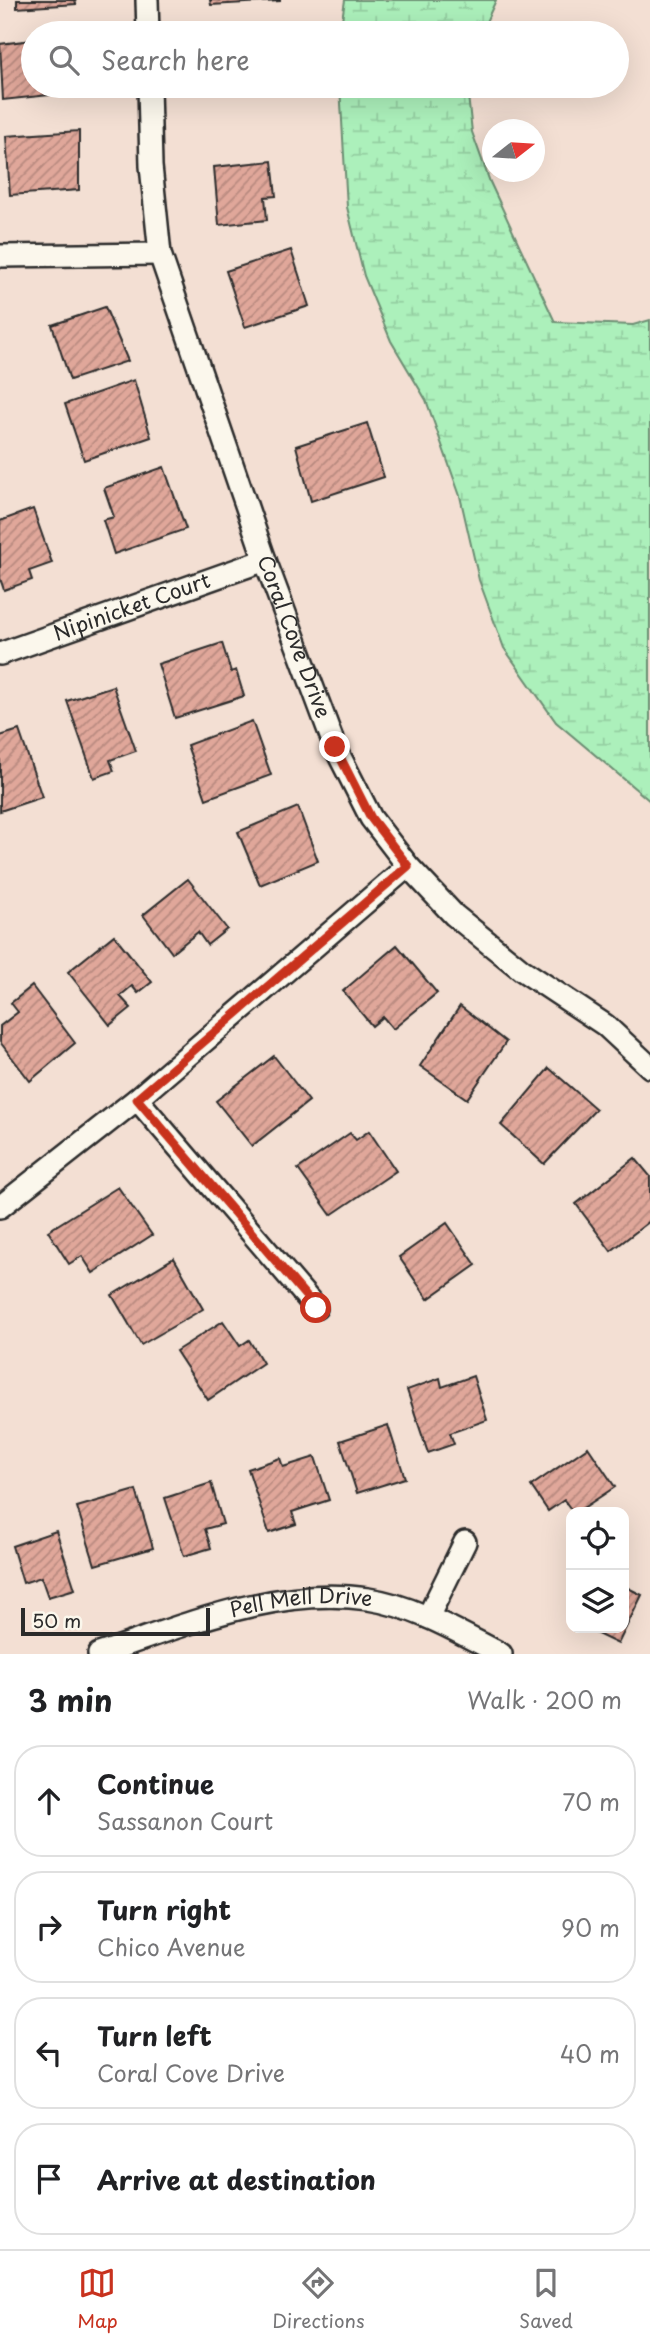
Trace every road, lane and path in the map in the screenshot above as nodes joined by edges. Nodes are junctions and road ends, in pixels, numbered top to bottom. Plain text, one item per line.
1 (147, 0) edge
2 (148, 21) edge
3 (149, 98) edge
4 (160, 254) junction
5 (0, 256) edge
6 (265, 561) junction
7 (0, 654) edge
8 (408, 866) junction
9 (650, 1067) edge
10 (137, 1099) junction
11 (0, 1207) edge
12 (316, 1308) dead end
13 (465, 1542) dead end
14 (428, 1618) junction
15 (99, 1654) edge
16 (501, 1654) edge

1 - 2 street
3 - 4 street, Coral Cove Drive
4 - 5 street
4 - 6 street, Coral Cove Drive
6 - 7 street, Nipinicket Court
6 - 8 street, Coral Cove Drive
8 - 9 street, Coral Cove Drive
8 - 10 street
10 - 11 street
10 - 12 street
13 - 14 street
14 - 15 street, Pell Mell Drive
14 - 16 street, Pell Mell Drive

